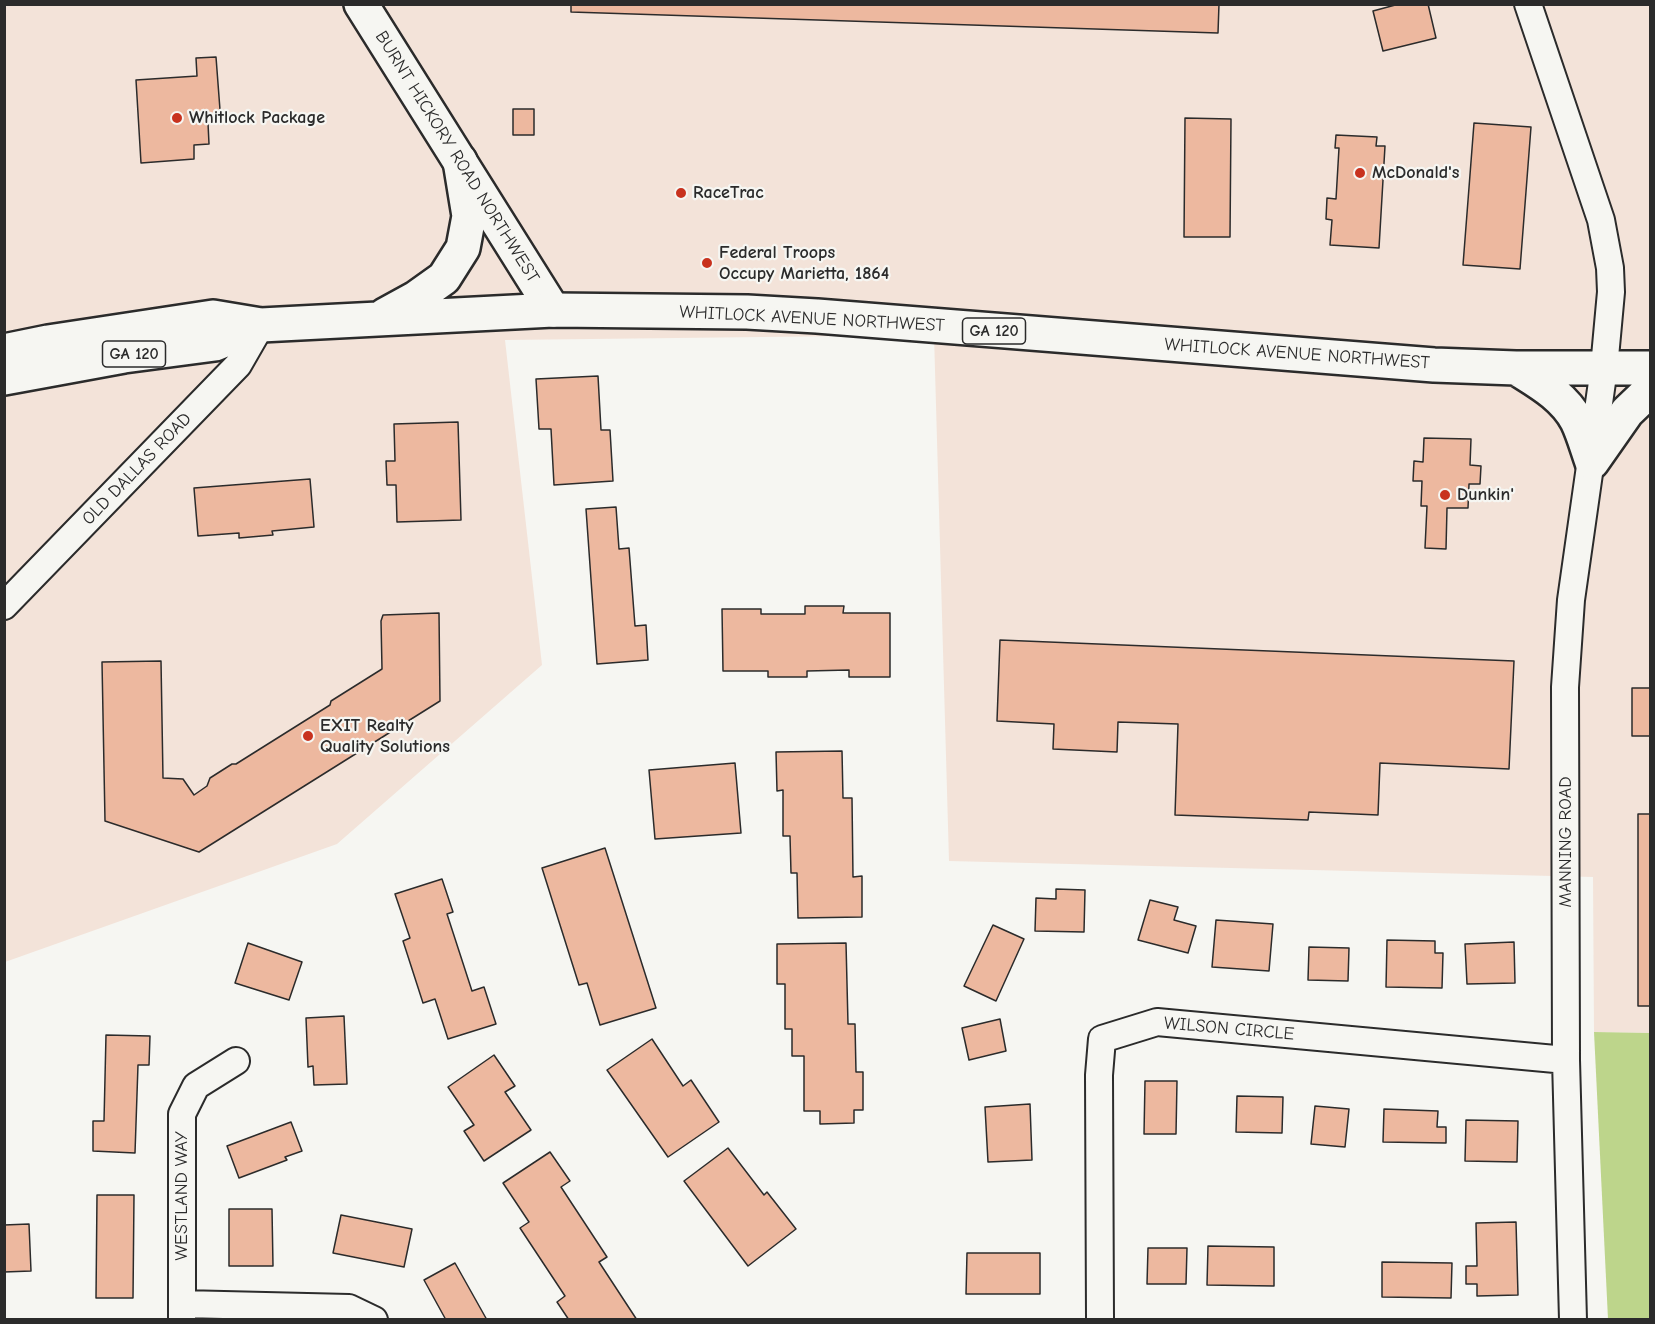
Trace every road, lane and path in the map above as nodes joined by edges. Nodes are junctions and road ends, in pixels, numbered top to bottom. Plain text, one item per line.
1 (361, 4) edge
2 (1528, 4) edge
3 (460, 161) junction
4 (554, 310) junction
5 (378, 319) junction
6 (261, 325) junction
7 (4, 351) edge
8 (1516, 368) junction
9 (1604, 368) junction
10 (1650, 368) edge
11 (4, 378) edge
12 (1650, 390) edge
13 (1592, 462) junction
14 (4, 606) edge
15 (1566, 1060) junction
16 (236, 1061) dead end
17 (182, 1312) edge
18 (374, 1320) edge
19 (1100, 1320) edge
20 (1573, 1320) edge

1 - 3 main road, BURNT HICKORY ROAD NORTHWEST
2 - 9 street, MANNING ROAD
3 - 4 main road, BURNT HICKORY ROAD NORTHWEST
3 - 5 main road
4 - 5 main road, WHITLOCK AVENUE NORTHWEST / GA 120
4 - 8 main road, WHITLOCK AVENUE NORTHWEST / GA 120
5 - 6 main road, WHITLOCK AVENUE NORTHWEST / GA 120
6 - 7 main road, WHITLOCK AVENUE NORTHWEST / GA 120
6 - 11 main road, WHITLOCK AVENUE NORTHWEST / GA 120
6 - 14 street, OLD DALLAS ROAD
8 - 9 main road, WHITLOCK AVENUE NORTHWEST / GA 120
8 - 13 main road
9 - 10 main road, WHITLOCK AVENUE NORTHWEST / GA 120
9 - 13 street, MANNING ROAD
12 - 13 main road
13 - 15 street, MANNING ROAD
15 - 19 street, WILSON CIRCLE
15 - 20 street, MANNING ROAD
16 - 17 street, WESTLAND WAY
17 - 18 street

